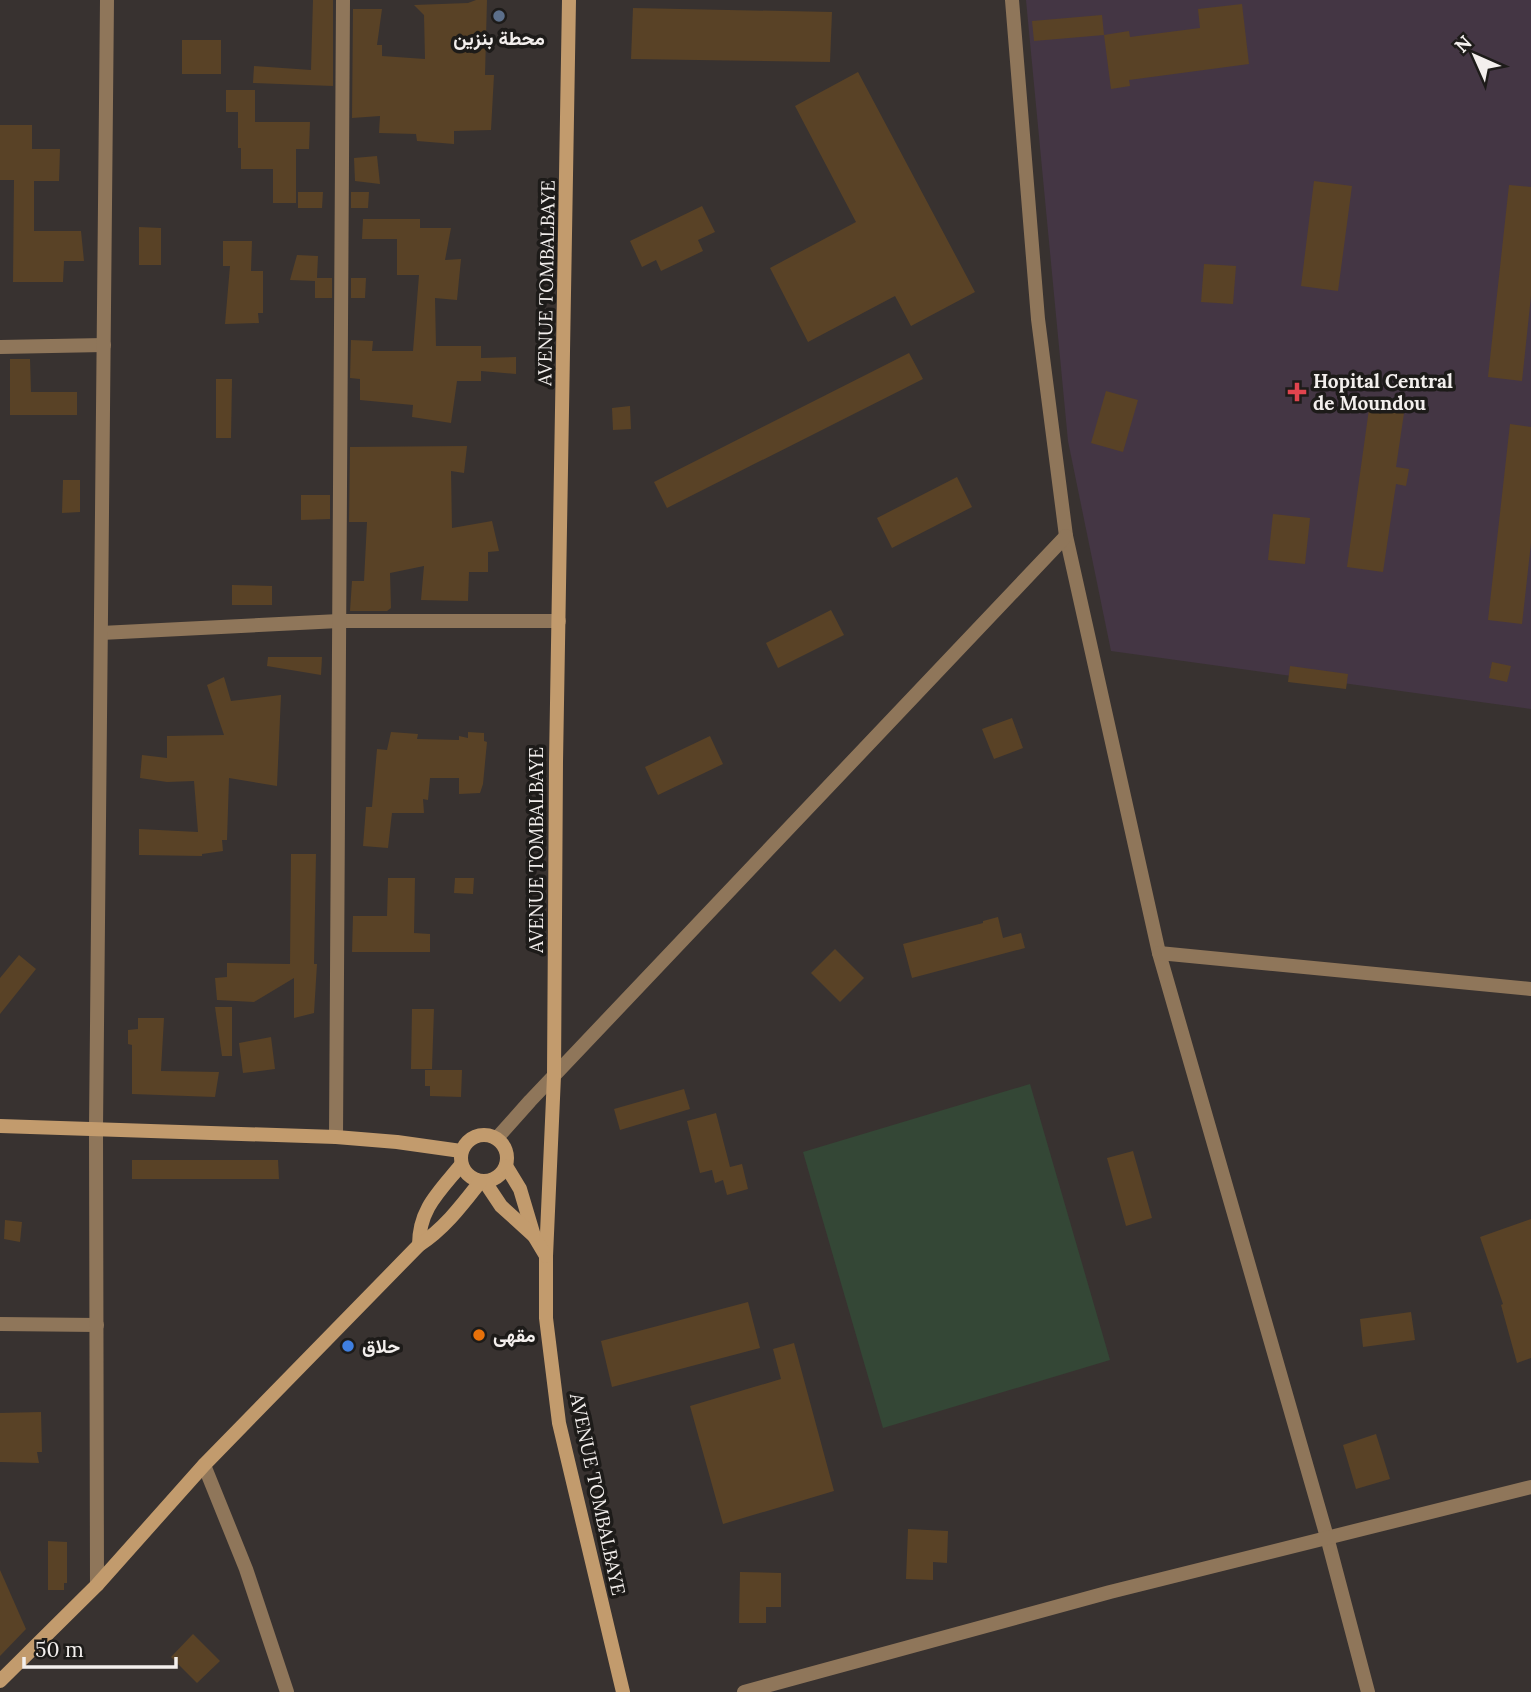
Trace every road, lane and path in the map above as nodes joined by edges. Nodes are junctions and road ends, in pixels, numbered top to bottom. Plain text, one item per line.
1 (107, 0) edge
2 (343, 0) edge
3 (569, 0) edge
4 (1012, 0) edge
5 (104, 345) junction
6 (0, 347) edge
7 (1066, 536) junction
8 (339, 621) junction
9 (559, 621) junction
10 (101, 633) junction
11 (1159, 953) junction
12 (1531, 989) edge
13 (555, 1076) junction
14 (0, 1126) edge
15 (96, 1128) junction
16 (336, 1138) junction
17 (497, 1138) junction
18 (461, 1158) junction
19 (506, 1166) junction
20 (482, 1182) junction
21 (534, 1236) junction
22 (419, 1245) junction
23 (546, 1256) junction
24 (0, 1324) edge
25 (97, 1325) junction
26 (204, 1465) junction
27 (1531, 1486) edge
28 (1327, 1537) junction
29 (97, 1585) junction
30 (0, 1681) edge
31 (287, 1692) edge
32 (623, 1692) edge
33 (744, 1692) edge
34 (1368, 1692) edge

1 - 5 street
2 - 8 street
3 - 9 main road, AVENUE TOMBALBAYE
4 - 7 street
5 - 6 street
5 - 10 street
7 - 11 street
7 - 13 street
8 - 9 street
8 - 10 street
8 - 16 street
9 - 13 main road, AVENUE TOMBALBAYE
10 - 15 street
11 - 12 street
11 - 28 street
13 - 17 street
13 - 23 main road, AVENUE TOMBALBAYE
14 - 15 main road
15 - 16 main road
15 - 25 street
16 - 18 main road
17 - 18 main road
17 - 19 main road
18 - 20 main road
18 - 22 main road
19 - 20 main road
19 - 21 main road
20 - 21 main road
20 - 22 main road
21 - 23 main road
22 - 26 main road
23 - 32 main road, AVENUE TOMBALBAYE
24 - 25 street
25 - 29 street
26 - 29 main road
26 - 31 street
27 - 28 street
28 - 33 street
28 - 34 street
29 - 30 main road

